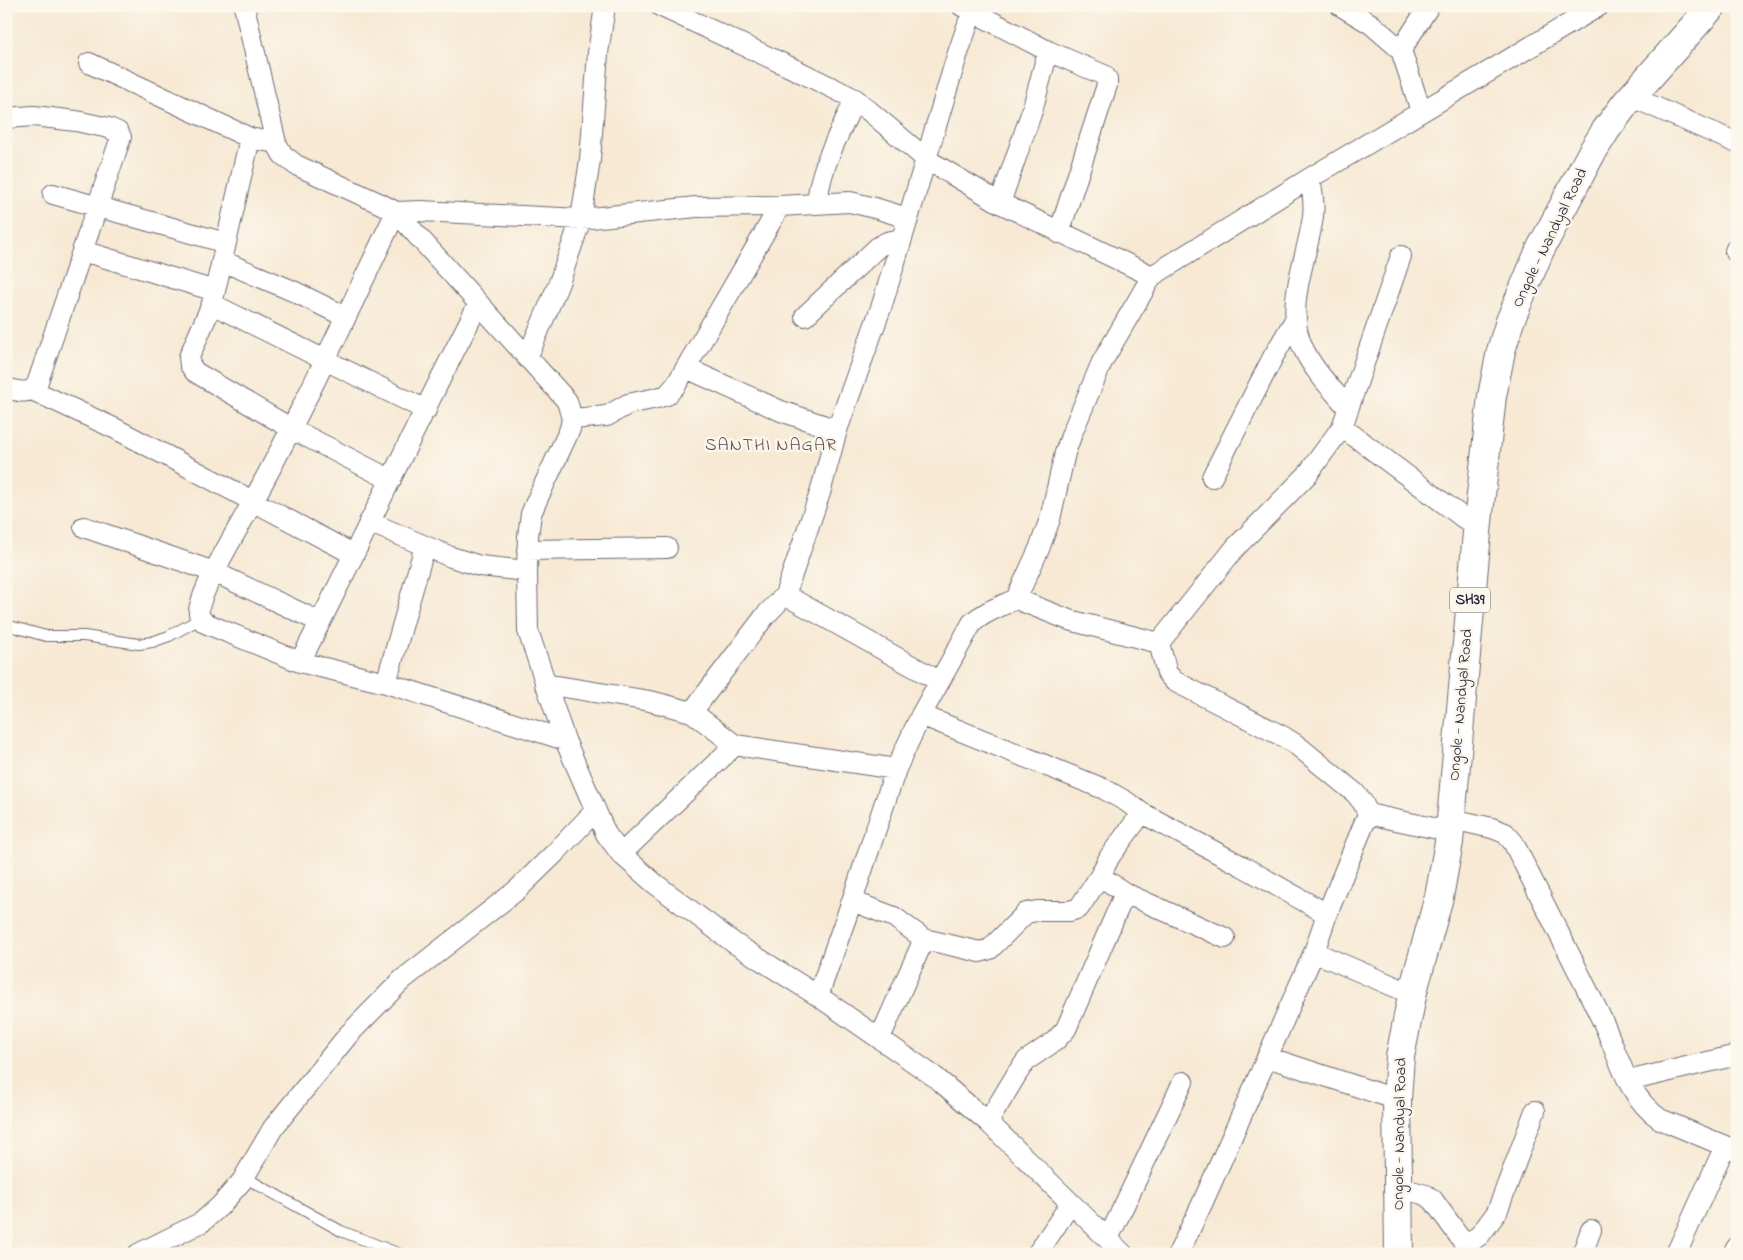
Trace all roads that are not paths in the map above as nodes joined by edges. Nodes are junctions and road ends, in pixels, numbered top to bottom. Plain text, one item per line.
1 (244, 6) edge
2 (605, 6) edge
3 (660, 6) edge
4 (1341, 6) edge
5 (1429, 6) edge
6 (1598, 6) edge
7 (1691, 6) edge
8 (1712, 6) edge
9 (969, 7) edge
10 (1401, 50) junction
11 (1048, 51) junction
12 (89, 63) dead end
13 (1632, 97) junction
14 (855, 99) junction
15 (1421, 111) junction
16 (6, 118) edge
17 (250, 138) junction
18 (276, 143) junction
19 (1737, 143) edge
20 (926, 159) junction
21 (1310, 178) junction
22 (52, 194) dead end
23 (817, 203) junction
24 (1000, 203) junction
25 (780, 206) junction
26 (98, 207) junction
27 (396, 212) junction
28 (581, 218) junction
29 (907, 218) junction
30 (1059, 233) junction
31 (901, 239) junction
32 (82, 251) junction
33 (224, 252) junction
34 (1401, 256) dead end
35 (1152, 276) junction
36 (214, 297) junction
37 (478, 304) junction
38 (805, 316) dead end
39 (346, 317) junction
40 (1296, 318) junction
41 (527, 358) junction
42 (325, 360) junction
43 (686, 368) junction
44 (6, 388) edge
45 (32, 390) junction
46 (1348, 408) junction
47 (426, 410) junction
48 (572, 419) junction
49 (1342, 427) junction
50 (292, 429) junction
51 (837, 430) junction
52 (1212, 477) dead end
53 (391, 480) junction
54 (253, 501) junction
55 (1466, 519) junction
56 (369, 522) junction
57 (84, 527) dead end
58 (425, 546) junction
59 (667, 548) dead end
60 (528, 550) junction
61 (353, 554) junction
62 (527, 570) junction
63 (214, 572) junction
64 (785, 595) junction
65 (1016, 599) junction
66 (200, 619) junction
67 (320, 622) junction
68 (6, 625) edge
69 (1159, 643) junction
70 (300, 662) junction
71 (939, 681) junction
72 (545, 684) junction
73 (375, 686) junction
74 (692, 712) junction
75 (920, 715) junction
76 (564, 740) junction
77 (735, 745) junction
78 (896, 769) junction
79 (595, 810) junction
80 (1142, 813) junction
81 (1368, 814) junction
82 (1445, 824) junction
83 (621, 854) junction
84 (1100, 876) junction
85 (1125, 893) junction
86 (852, 901) junction
87 (1327, 914) junction
88 (1225, 938) dead end
89 (924, 940) junction
90 (1314, 952) junction
91 (1400, 990) junction
92 (818, 996) junction
93 (880, 1038) junction
94 (1737, 1055) edge
95 (1267, 1057) junction
96 (1628, 1081) junction
97 (1183, 1082) dead end
98 (1386, 1096) junction
99 (1535, 1110) dead end
100 (988, 1122) junction
101 (1731, 1148) edge
102 (244, 1177) junction
103 (1398, 1187) junction
104 (1072, 1204) junction
105 (1592, 1230) dead end
106 (1108, 1239) junction
107 (1737, 1247) edge
108 (1469, 1250) edge
109 (138, 1254) edge
110 (400, 1254) edge
111 (1036, 1254) edge
112 (1123, 1254) edge
113 (1178, 1254) edge
114 (1388, 1254) edge
115 (1399, 1254) edge
116 (1582, 1254) edge
117 (1676, 1254) edge
118 (1734, 1254) edge

1 - 18 street
2 - 28 street
3 - 14 street
4 - 10 street
5 - 10 street
6 - 15 street
7 - 55 main road, Ongole - Nandyal Road / SH39
8 - 13 main road, Ongole - Nandyal Road / SH39
9 - 11 street
9 - 20 street
10 - 15 street
11 - 24 street
11 - 30 street
12 - 17 street
13 - 19 street
13 - 82 main road, Ongole - Nandyal Road / SH39
14 - 20 street
14 - 23 street
15 - 21 street
16 - 26 street
17 - 18 street
17 - 33 street
18 - 27 street
20 - 24 street
20 - 29 street
21 - 35 street
21 - 40 street
22 - 26 street
23 - 25 street
23 - 29 street
24 - 30 street
25 - 28 street
25 - 43 street
26 - 32 street
26 - 33 street
27 - 28 street
27 - 37 street
27 - 39 street
28 - 41 street
29 - 31 street
30 - 35 street
31 - 38 street
31 - 51 street
32 - 36 street
32 - 45 street
33 - 36 street
33 - 39 street
34 - 46 street
35 - 65 street
36 - 42 street
36 - 50 street
37 - 41 street
37 - 47 street
39 - 42 street
40 - 46 street
40 - 52 street
41 - 48 street
42 - 47 street
42 - 50 street
43 - 48 street
43 - 51 street
44 - 45 street
45 - 54 street
46 - 49 street
47 - 53 street
48 - 60 street
49 - 55 street
49 - 69 street
50 - 53 street
50 - 54 street
51 - 64 street
53 - 56 street
54 - 61 street
54 - 63 street
55 - 82 main road, Ongole - Nandyal Road / SH39
56 - 58 street
56 - 61 street
57 - 63 street
58 - 62 street
58 - 73 street
59 - 60 street
60 - 62 street
61 - 67 street
62 - 72 street
63 - 66 street
63 - 67 street
64 - 71 street
64 - 74 street
65 - 69 street
65 - 71 street
66 - 68 lane
66 - 70 street
67 - 70 street
69 - 81 street
70 - 73 street
71 - 75 street
72 - 74 street
72 - 76 street
73 - 76 street
74 - 77 street
75 - 78 street
75 - 80 street
76 - 79 street
77 - 78 street
77 - 83 street
78 - 86 street
79 - 83 street
79 - 102 street
80 - 84 street
80 - 87 street
81 - 82 street
81 - 87 street
82 - 91 main road, Ongole - Nandyal Road / SH39
82 - 96 street
82 - 103 main road, Ongole - Nandyal Road / SH39
83 - 92 street
84 - 85 street
84 - 89 street
85 - 88 street
85 - 100 street
86 - 89 street
86 - 92 street
87 - 90 street
89 - 93 street
90 - 91 street
90 - 95 street
91 - 98 main road, Ongole - Nandyal Road / SH39
92 - 93 street
93 - 100 street
94 - 96 street
95 - 98 street
95 - 113 street
96 - 101 street
97 - 106 street
98 - 114 main road, Ongole - Nandyal Road / SH39
99 - 108 street
100 - 104 street
101 - 117 street
102 - 109 street
102 - 110 lane
103 - 108 street
103 - 115 main road, Ongole - Nandyal Road / SH39
104 - 106 street
104 - 111 street
105 - 116 street
106 - 112 street
107 - 118 street

